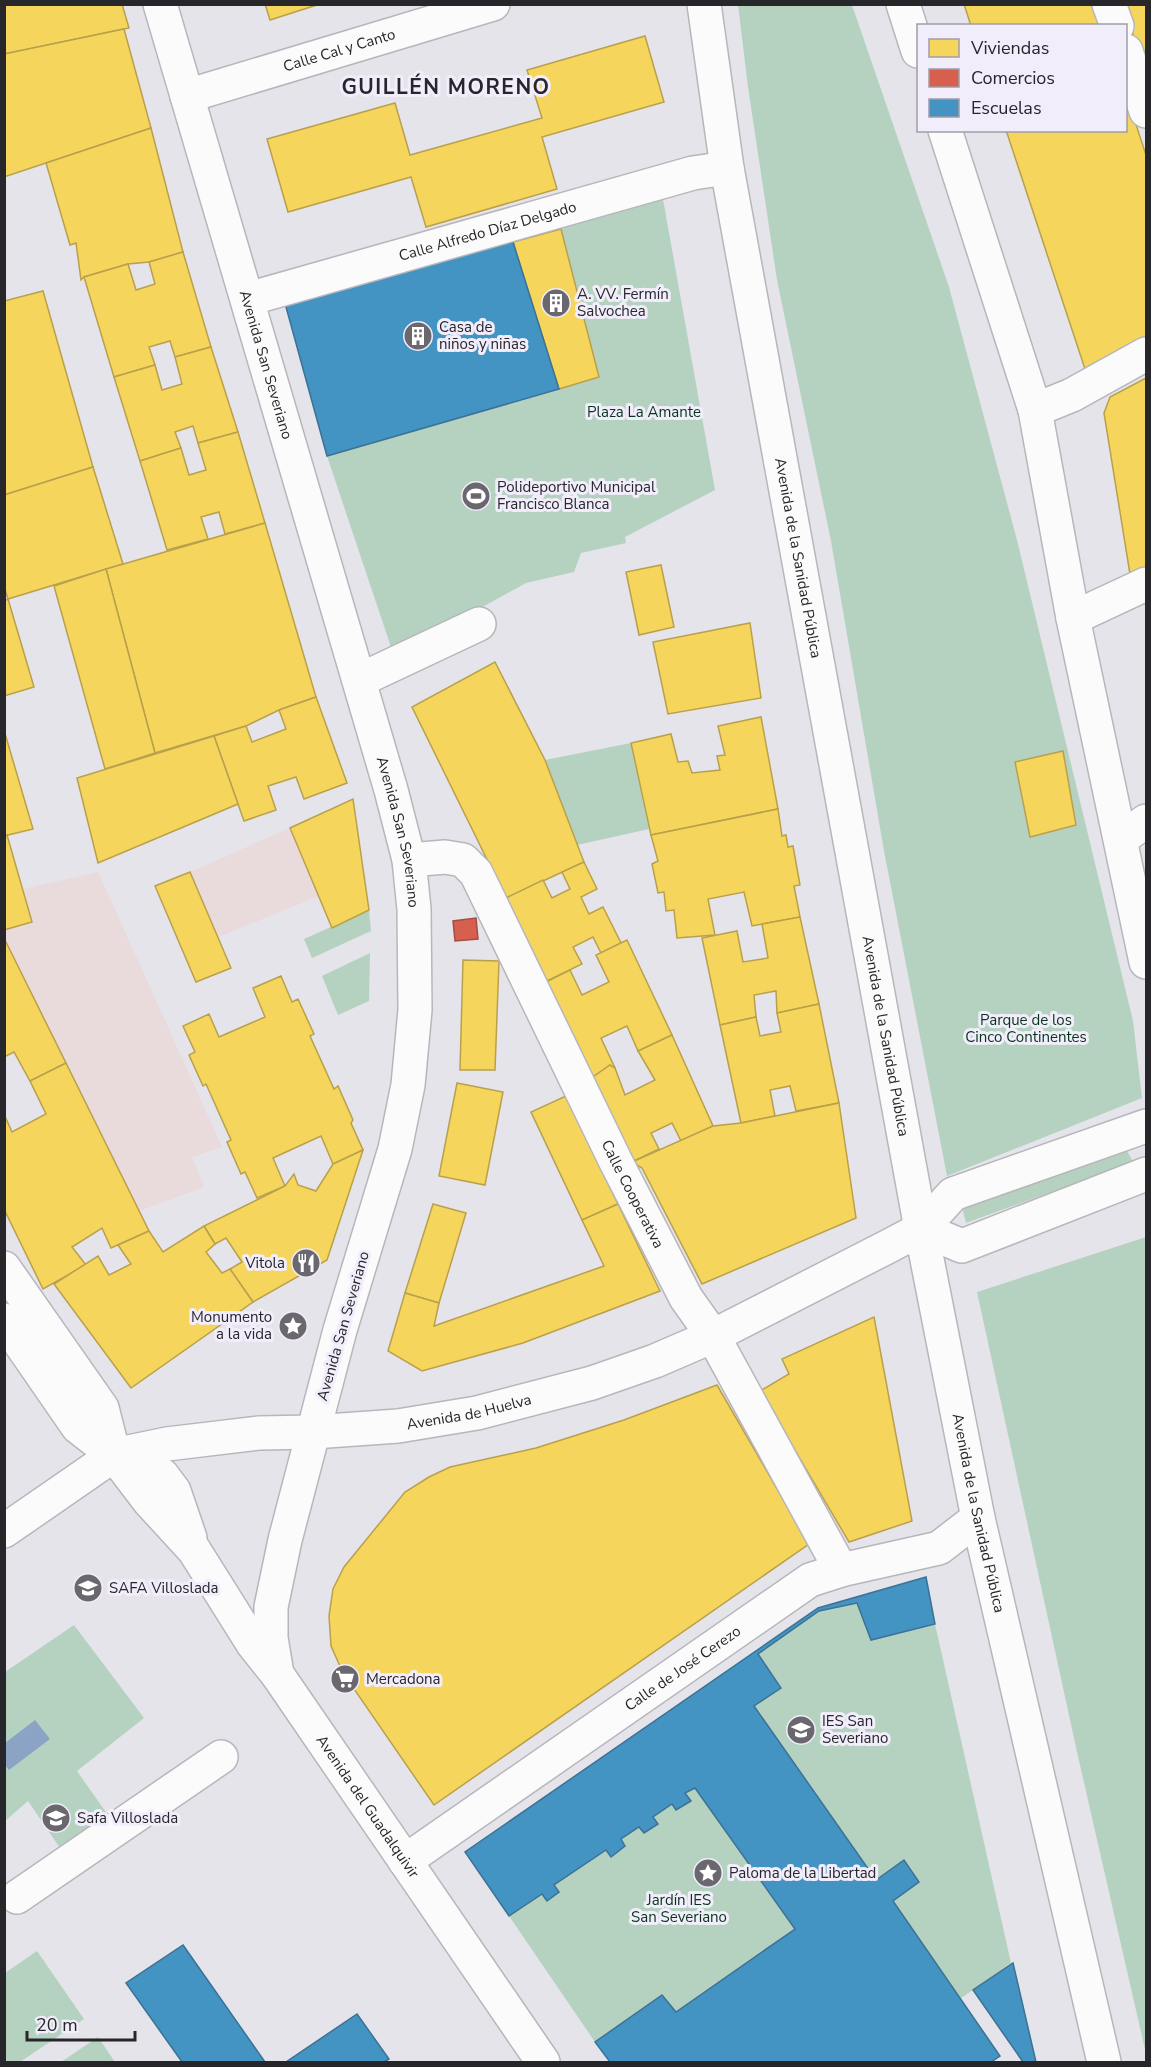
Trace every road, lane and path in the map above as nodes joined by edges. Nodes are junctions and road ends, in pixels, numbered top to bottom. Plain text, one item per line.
1 (160, 4) edge
2 (493, 4) edge
3 (704, 4) edge
4 (903, 4) edge
5 (1109, 4) edge
6 (1116, 24) edge
7 (917, 48) edge
8 (1127, 57) edge
9 (187, 96) junction
10 (1146, 111) edge
11 (946, 132) edge
12 (728, 168) junction
13 (248, 299) junction
14 (1146, 354) edge
15 (1035, 410) junction
16 (1146, 584) edge
17 (1073, 618) junction
18 (479, 624) dead end
19 (360, 680) junction
20 (1134, 830) edge
21 (409, 860) junction
22 (1146, 962) edge
23 (1146, 1126) edge
24 (1146, 1174) edge
25 (921, 1229) junction
26 (4, 1268) edge
27 (4, 1320) edge
28 (712, 1336) junction
29 (313, 1432) junction
30 (114, 1455) junction
31 (978, 1518) junction
32 (4, 1531) edge
33 (841, 1570) junction
34 (277, 1674) junction
35 (221, 1757) dead end
36 (405, 1861) junction
37 (17, 1897) dead end
38 (543, 2062) edge
39 (1104, 2062) edge

1 - 9 street, Avenida San Severiano
2 - 9 street, Calle Cal y Canto
3 - 12 street, Avenida de la Sanidad Pública
4 - 7 street
5 - 6 street
8 - 10 street
9 - 13 street, Avenida San Severiano
11 - 15 street
12 - 13 street, Calle Alfredo Díaz Delgado
12 - 25 street, Avenida de la Sanidad Pública
13 - 19 street, Avenida San Severiano
14 - 15 street
15 - 17 street
16 - 17 street
17 - 20 street
18 - 19 street
19 - 21 street, Avenida San Severiano
20 - 22 street
21 - 28 street, Calle Cooperativa
21 - 29 street, Avenida San Severiano
23 - 25 street
24 - 25 street
25 - 28 street, Avenida de Huelva
25 - 31 street, Avenida de la Sanidad Pública
26 - 30 street, Avenida del Guadalquivir
27 - 30 street, Avenida del Guadalquivir
28 - 29 street, Avenida de Huelva
28 - 33 street, Calle Cooperativa
29 - 30 street, Avenida de Huelva
29 - 34 street, Avenida San Severiano
30 - 32 street, Avenida de Huelva
30 - 34 street, Avenida del Guadalquivir
31 - 33 street, Calle de José Cerezo
31 - 39 street, Avenida de la Sanidad Pública
33 - 36 street, Calle de José Cerezo
34 - 36 street, Avenida del Guadalquivir
35 - 37 street
36 - 38 street, Avenida del Guadalquivir

